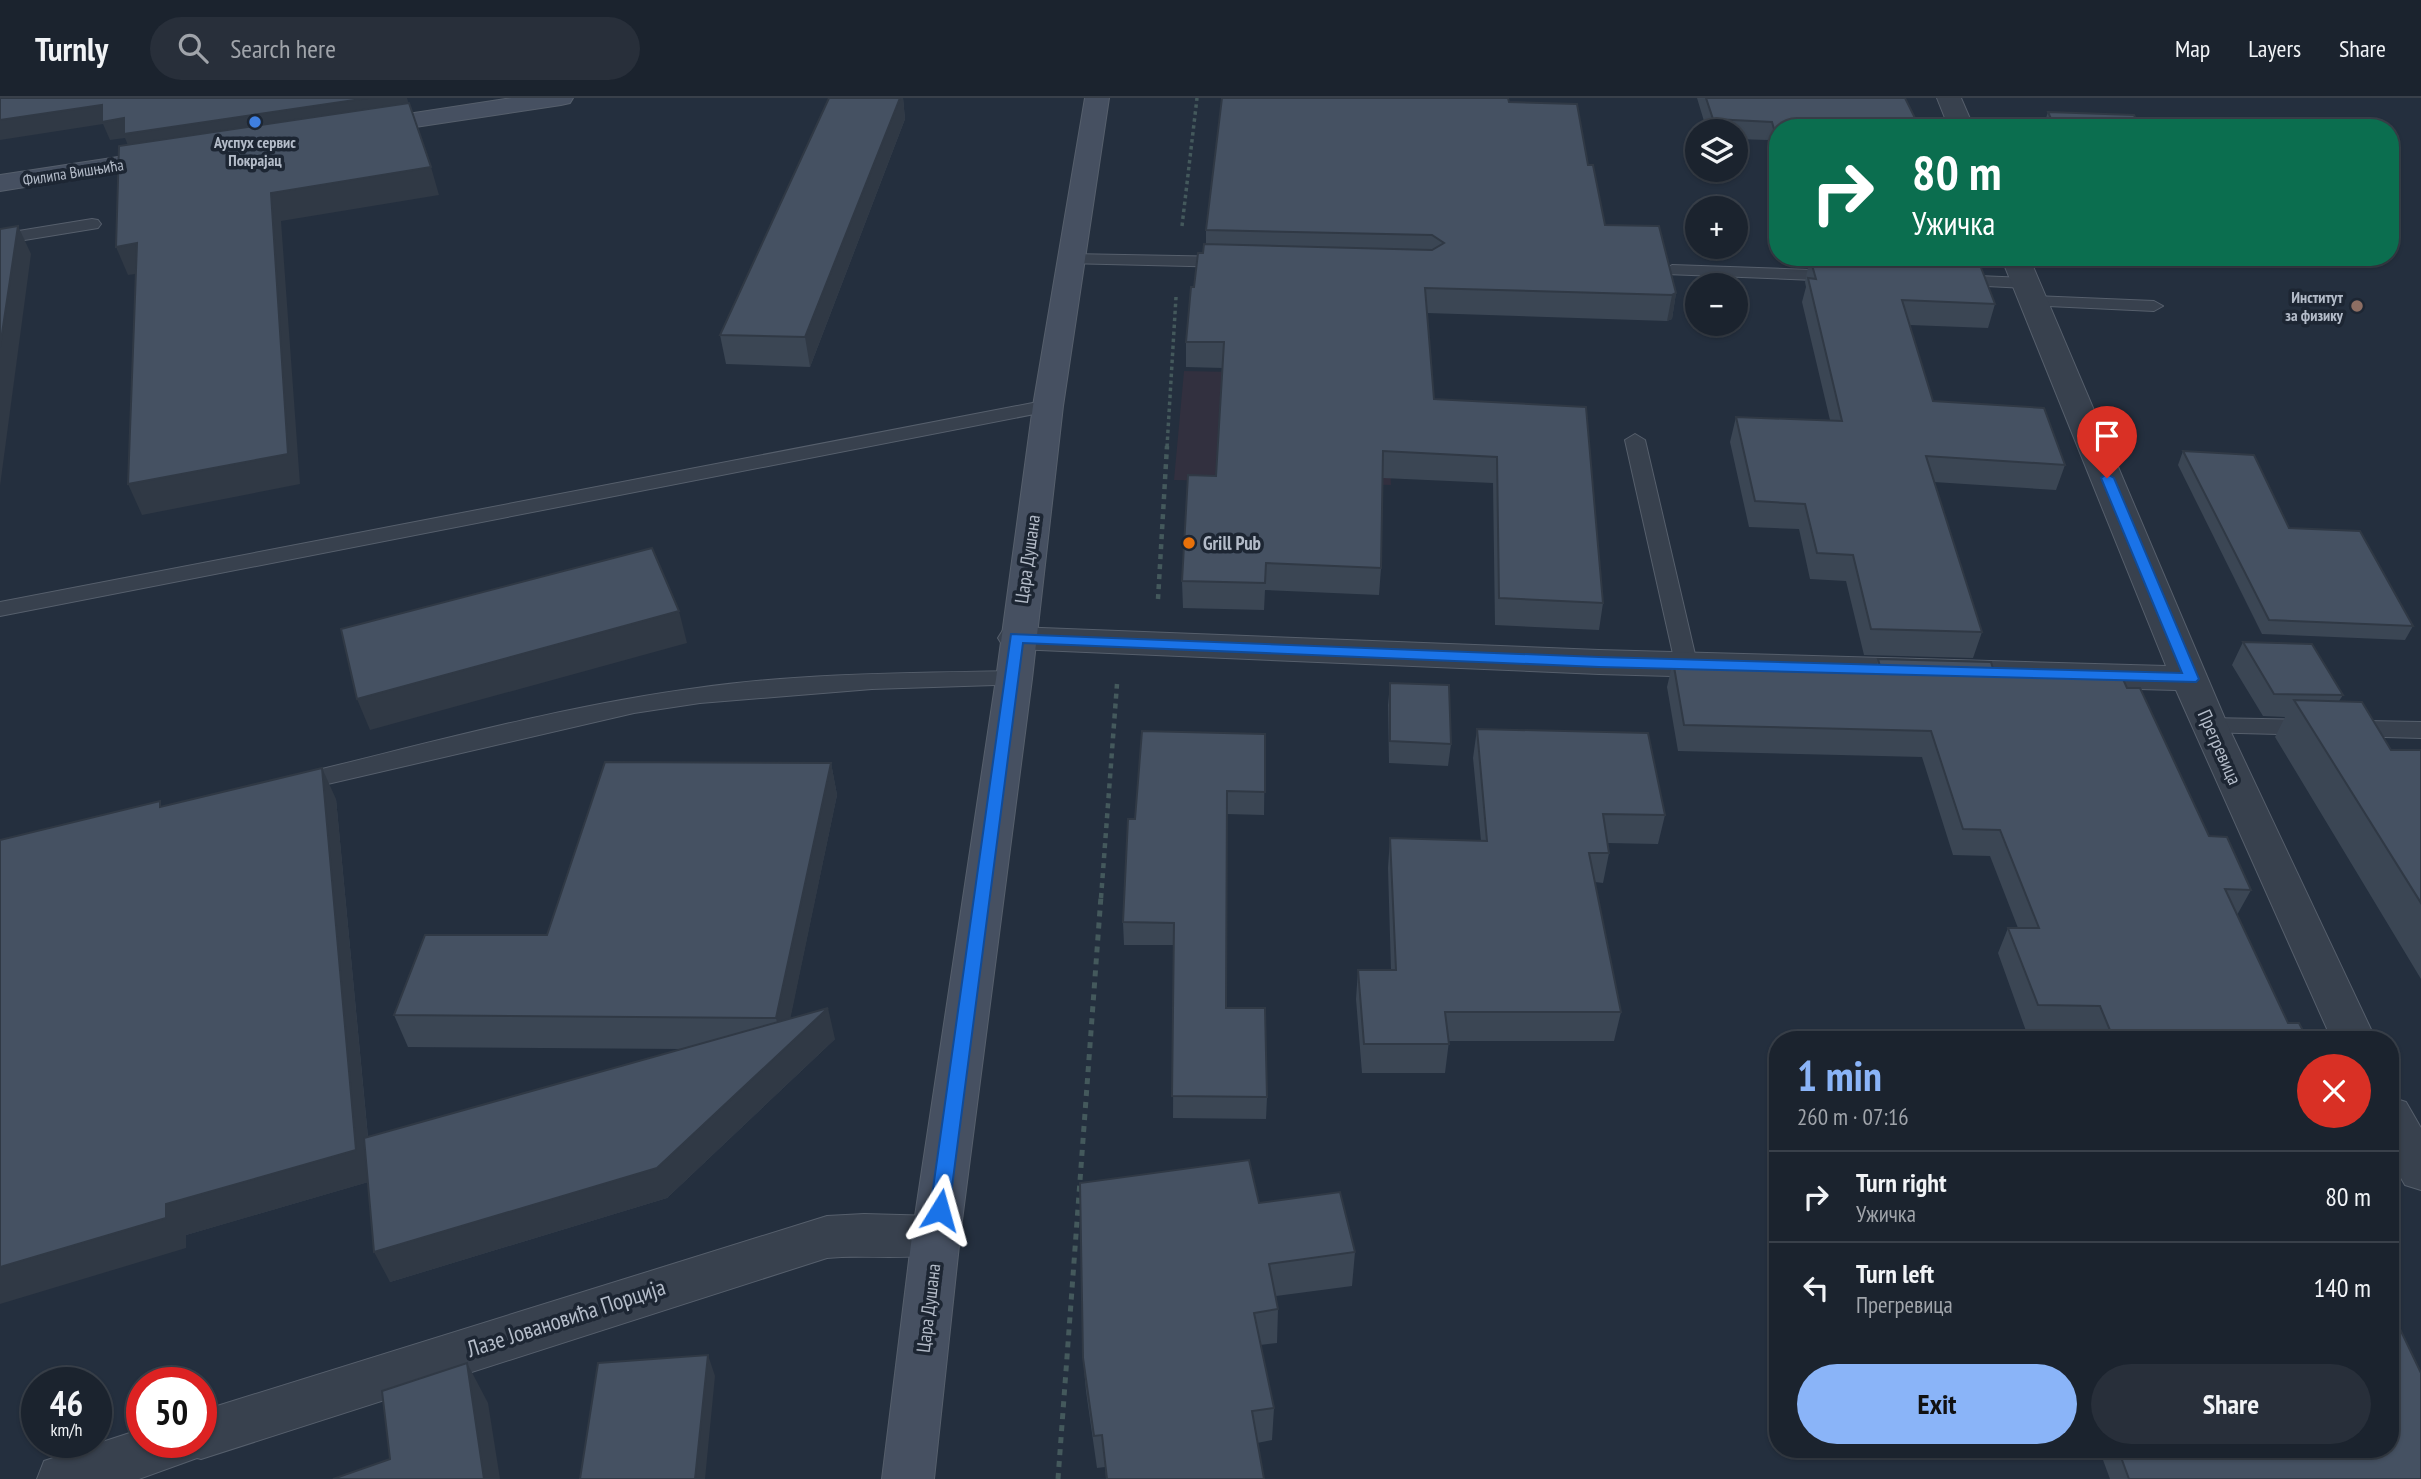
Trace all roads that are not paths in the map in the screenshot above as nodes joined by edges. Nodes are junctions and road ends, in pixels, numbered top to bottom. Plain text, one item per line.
1 (561, 98) edge
2 (1097, 98) edge
3 (1949, 98) edge
4 (480, 104) edge
5 (1958, 119) edge
6 (344, 131) edge
7 (193, 154) edge
8 (0, 183) edge
9 (92, 225) dead end
10 (0, 239) edge
11 (1071, 259) junction
12 (1248, 263) edge
13 (1672, 270) edge
14 (1863, 277) edge
15 (1931, 279) edge
16 (2025, 281) edge
17 (2154, 306) dead end
18 (1048, 406) junction
19 (1635, 440) dead end
20 (0, 609) edge
21 (1016, 638) junction
22 (1686, 663) junction
23 (1014, 679) junction
24 (2191, 679) junction
25 (2210, 726) junction
26 (2421, 730) edge
27 (274, 789) edge
28 (2350, 1031) edge
29 (2399, 1131) edge
30 (2421, 1171) edge
31 (936, 1236) junction
32 (217, 1430) edge
33 (128, 1458) edge
34 (62, 1479) edge
35 (908, 1479) edge

1 - 4 main road
2 - 11 main road, Цара Душана
3 - 5 street
4 - 6 main road
7 - 8 main road, Филипа Вишњића
9 - 10 lane
11 - 12 lane
11 - 18 main road, Цара Душана
13 - 14 lane
15 - 16 lane
16 - 17 lane
16 - 24 street, Прегревица
18 - 20 lane
18 - 21 main road, Цара Душана
19 - 22 lane
21 - 22 street
21 - 23 main road, Цара Душана
22 - 24 street
23 - 27 lane
23 - 31 main road, Цара Душана
24 - 25 street, Прегревица
25 - 26 lane
25 - 28 street, Прегревица
29 - 30 street
31 - 32 street, Лазе Јовановића Порција
31 - 35 main road, Цара Душана
33 - 34 street

